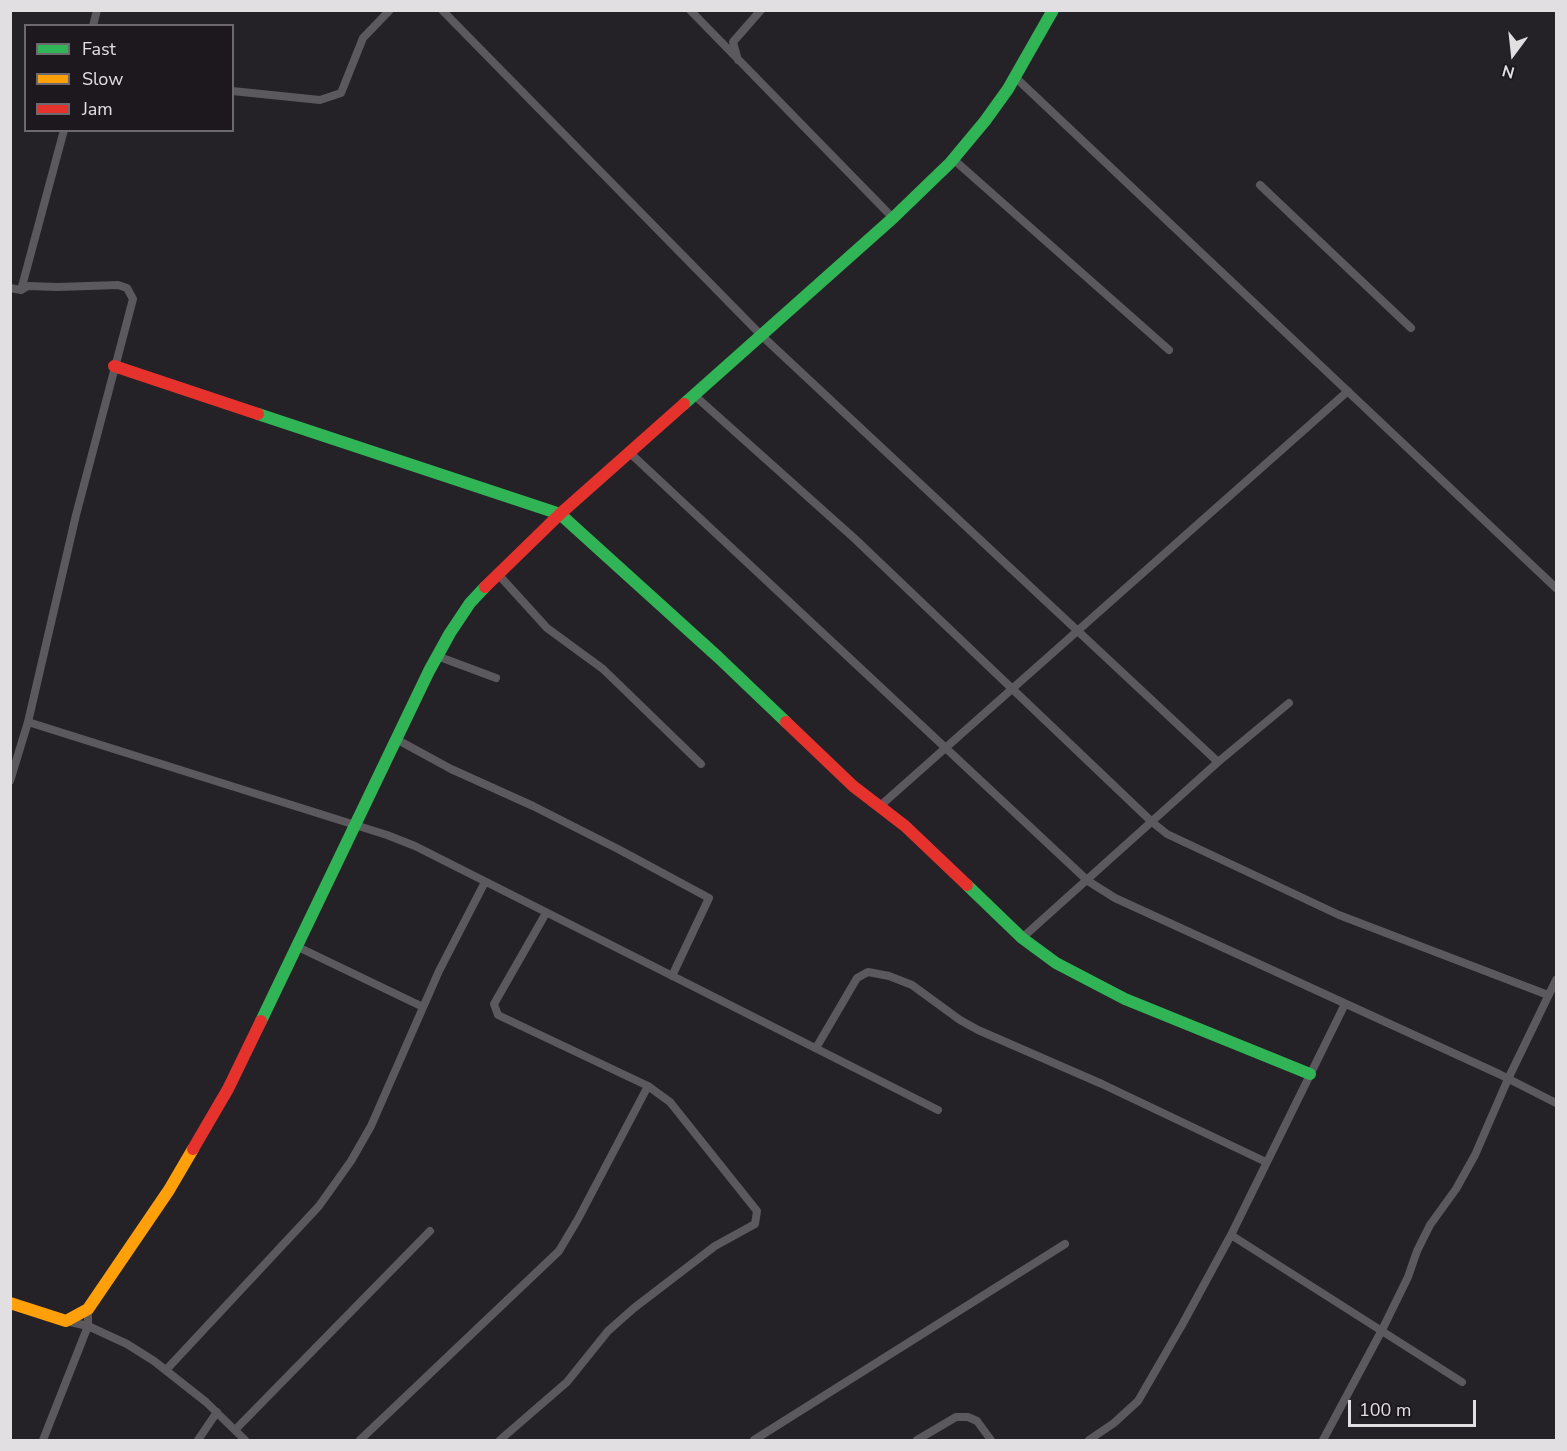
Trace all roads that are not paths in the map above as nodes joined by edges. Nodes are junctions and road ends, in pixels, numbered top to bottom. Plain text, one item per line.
1 (390, 10) edge
2 (442, 10) edge
3 (690, 10) edge
4 (761, 10) edge
5 (1053, 10) edge
6 (738, 60) junction
7 (1015, 77) junction
8 (234, 91) edge
9 (63, 132) edge
10 (953, 159) junction
11 (1260, 186) dead end
12 (892, 218) junction
13 (10, 288) edge
14 (21, 290) junction
15 (1411, 328) dead end
16 (761, 335) junction
17 (1169, 350) dead end
18 (114, 366) junction
19 (1348, 391) junction
20 (694, 395) junction
21 (630, 453) junction
22 (560, 514) junction
23 (497, 573) junction
24 (1557, 588) edge
25 (1078, 631) junction
26 (437, 656) junction
27 (496, 678) dead end
28 (1012, 689) junction
29 (1289, 703) dead end
30 (28, 722) junction
31 (396, 739) junction
32 (945, 748) junction
33 (1218, 762) junction
34 (701, 764) dead end
35 (10, 781) edge
36 (880, 806) junction
37 (1152, 822) junction
38 (355, 825) junction
39 (1088, 880) junction
40 (484, 882) junction
41 (546, 912) junction
42 (1022, 938) junction
43 (297, 947) junction
44 (672, 976) junction
45 (1557, 980) edge
46 (1548, 995) junction
47 (1345, 1004) junction
48 (423, 1007) junction
49 (816, 1048) junction
50 (1310, 1074) junction
51 (1508, 1079) junction
52 (648, 1086) junction
53 (1557, 1103) edge
54 (938, 1110) dead end
55 (1266, 1162) junction
56 (430, 1231) dead end
57 (1231, 1234) junction
58 (1065, 1244) dead end
59 (10, 1303) edge
60 (88, 1309) junction
61 (66, 1321) junction
62 (88, 1326) junction
63 (1382, 1330) junction
64 (166, 1370) junction
65 (1462, 1382) dead end
66 (218, 1412) junction
67 (235, 1430) junction
68 (43, 1440) edge
69 (198, 1440) edge
70 (245, 1440) edge
71 (360, 1440) edge
72 (500, 1440) edge
73 (754, 1440) edge
74 (917, 1440) edge
75 (991, 1440) edge
76 (1089, 1440) edge
77 (1323, 1440) edge

1 - 8 street
2 - 16 street
3 - 6 street
4 - 6 street
5 - 7 street
6 - 12 street
7 - 10 street
7 - 19 street
9 - 14 street
10 - 12 street
10 - 17 street
11 - 15 street
12 - 16 street
13 - 14 street
14 - 18 street
16 - 20 street
16 - 25 street
18 - 22 street
18 - 30 street
19 - 24 street
19 - 25 street
20 - 21 street
20 - 28 street
21 - 22 street
21 - 32 street
22 - 23 street
22 - 36 street
23 - 26 street
23 - 34 street
25 - 28 street
25 - 33 street
26 - 27 street
26 - 31 street
28 - 32 street
28 - 37 street
29 - 33 street
30 - 35 street
30 - 38 street
31 - 38 street
31 - 44 street
32 - 36 street
32 - 39 street
33 - 37 street
36 - 42 street
37 - 39 street
37 - 46 street
38 - 40 street
38 - 43 street
39 - 42 street
39 - 47 street
40 - 41 street
40 - 48 street
41 - 44 street
41 - 52 street
42 - 50 street
43 - 48 street
43 - 60 street
44 - 49 street
45 - 46 street
46 - 51 street
47 - 50 street
47 - 51 street
48 - 64 street
49 - 54 street
49 - 55 street
50 - 55 street
51 - 53 street
51 - 63 street
52 - 71 street
52 - 72 street
55 - 57 street
56 - 67 street
57 - 63 street
57 - 76 street
58 - 73 street
59 - 61 street
60 - 61 street
60 - 62 street
61 - 62 street
62 - 64 street
62 - 68 street
63 - 65 street
63 - 77 street
64 - 66 street
66 - 67 street
66 - 69 street
67 - 70 street
74 - 75 street

